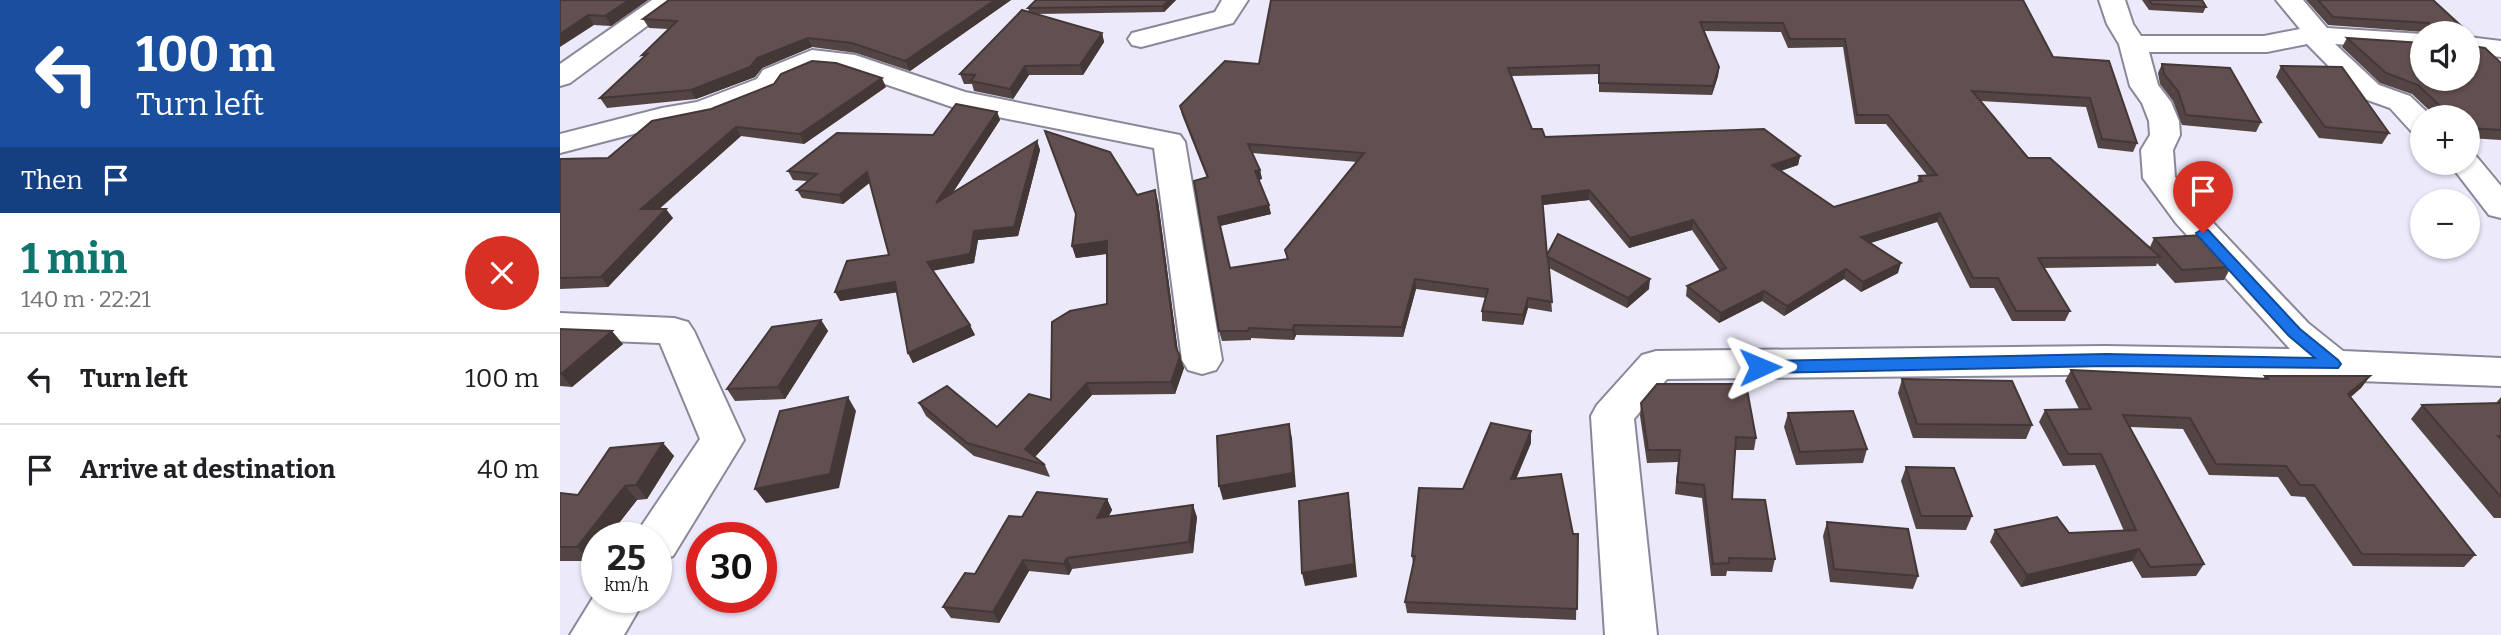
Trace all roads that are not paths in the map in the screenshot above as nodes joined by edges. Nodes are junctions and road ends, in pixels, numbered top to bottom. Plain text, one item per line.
1 (669, 0) edge
2 (1235, 0) edge
3 (2112, 0) edge
4 (2289, 0) edge
5 (2320, 37) junction
6 (1142, 39) dead end
7 (2410, 41) edge
8 (2133, 44) junction
9 (2480, 46) edge
10 (2501, 49) edge
11 (560, 77) edge
12 (2410, 113) edge
13 (560, 144) edge
14 (2475, 175) edge
15 (2501, 208) edge
16 (560, 326) edge
17 (1202, 360) dead end
18 (2332, 364) junction
19 (2501, 372) edge
20 (669, 522) edge
21 (610, 613) edge
22 (596, 635) edge
23 (1631, 635) edge

1 - 11 street
2 - 6 street
3 - 8 street
4 - 5 street
5 - 7 street
5 - 8 street
5 - 12 street
8 - 18 street
9 - 10 street
13 - 17 street
14 - 15 street
16 - 20 street
18 - 19 street
18 - 23 street
21 - 22 street

